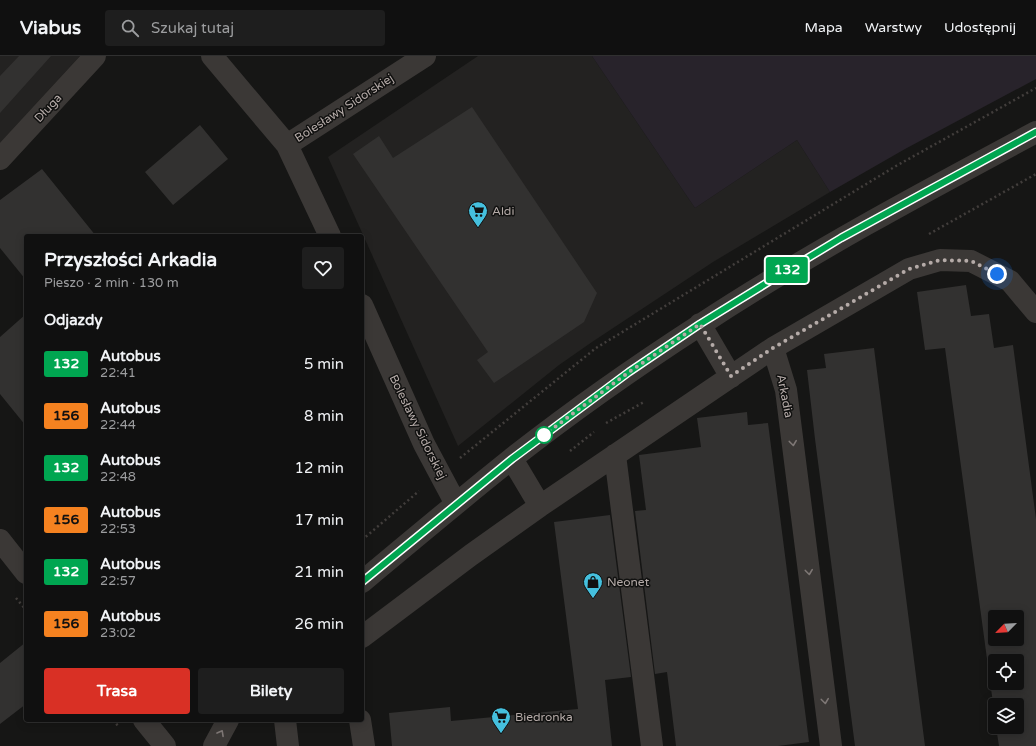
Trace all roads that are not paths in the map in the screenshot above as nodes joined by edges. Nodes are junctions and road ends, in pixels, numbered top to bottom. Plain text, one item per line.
1 (95, 56) edge
2 (212, 56) edge
3 (425, 56) edge
4 (1036, 132) edge
5 (287, 145) junction
6 (4, 146) edge
7 (329, 234) edge
8 (364, 309) edge
9 (1036, 312) edge
10 (700, 324) junction
11 (773, 348) junction
12 (731, 376) junction
13 (615, 455) junction
14 (512, 459) junction
15 (456, 504) junction
16 (540, 506) junction
17 (0, 540) edge
18 (24, 570) edge
19 (364, 580) edge
20 (364, 635) edge
21 (146, 722) edge
22 (227, 722) edge
23 (286, 722) edge
24 (360, 722) edge
25 (165, 746) edge
26 (214, 746) edge
27 (288, 746) edge
28 (364, 746) edge
29 (652, 746) edge
30 (831, 746) edge

1 - 6 street, Długa
2 - 5 street
3 - 5 street, Bolesławy Sidorskiej
4 - 10 street
5 - 7 street, Bolesławy Sidorskiej
8 - 15 street, Bolesławy Sidorskiej
9 - 11 street
10 - 12 street
10 - 14 street
11 - 12 street
11 -> 30 street, Arkadia
12 - 13 street
13 - 16 street
13 - 29 street
14 - 15 street
14 - 16 street
15 - 19 street
16 - 20 street
17 - 18 street
21 - 25 street
26 -> 22 street
23 - 27 street
24 - 28 street

